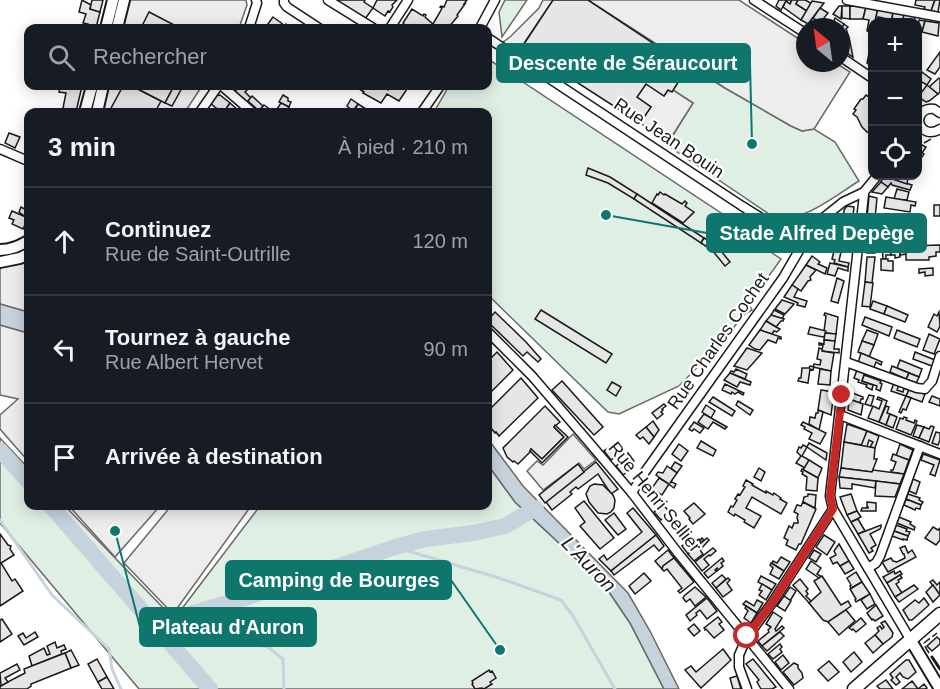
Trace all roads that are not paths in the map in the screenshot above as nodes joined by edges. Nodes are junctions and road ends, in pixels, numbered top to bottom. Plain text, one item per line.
1 (113, 0) edge
2 (124, 0) edge
3 (256, 0) edge
4 (285, 0) edge
5 (328, 0) edge
6 (408, 0) edge
7 (495, 0) edge
8 (754, 0) edge
9 (847, 0) edge
10 (940, 16) edge
11 (107, 24) edge
12 (118, 24) edge
13 (250, 24) edge
14 (314, 24) edge
15 (367, 24) edge
16 (393, 24) edge
17 (482, 24) edge
18 (796, 26) edge
19 (492, 41) edge
20 (850, 63) edge
21 (868, 75) edge
22 (91, 90) edge
23 (103, 90) edge
24 (217, 90) edge
25 (225, 90) edge
26 (437, 90) edge
27 (87, 108) edge
28 (98, 108) edge
29 (203, 108) edge
30 (247, 108) edge
31 (425, 108) edge
32 (922, 111) edge
33 (940, 111) edge
34 (922, 129) edge
35 (940, 129) edge
36 (0, 149) edge
37 (24, 159) edge
38 (874, 180) edge
39 (864, 192) junction
40 (24, 243) edge
41 (803, 244) junction
42 (0, 250) edge
43 (24, 256) edge
44 (0, 262) edge
45 (492, 336) edge
46 (940, 356) edge
47 (846, 362) junction
48 (840, 415) junction
49 (920, 446) junction
50 (940, 454) edge
51 (632, 493) junction
52 (833, 509) junction
53 (868, 568) junction
54 (940, 614) edge
55 (747, 636) junction
56 (910, 639) junction
57 (747, 689) edge
58 (789, 689) edge
59 (854, 689) edge
60 (939, 689) edge

1 - 11 main road
2 - 12 main road
3 - 13 street
4 - 14 street
5 - 15 street
6 - 16 street
7 - 17 street
8 - 18 street
9 - 10 street
19 - 41 street, Rue Jean Bouin
20 - 21 street
22 - 27 main road
23 - 28 main road
24 - 29 street
25 - 30 street
26 - 31 street
32 - 33 street
34 - 35 street
36 - 37 street
38 - 39 street
39 - 41 street, Rue Charles Cochet
39 - 47 street
40 - 42 main road
41 - 51 street, Rue Charles Cochet
43 - 44 main road
45 - 51 street, Rue Henri Sellier
46 - 47 street
47 - 48 street
48 - 49 street
48 - 52 street
49 - 50 street
49 - 53 street
51 - 55 street, Rue Henri Sellier
52 - 53 street
52 - 55 street
53 - 56 street
54 - 56 main road
55 - 57 street
55 - 58 street, Rue Henri Sellier
56 - 59 main road
56 - 60 main road

